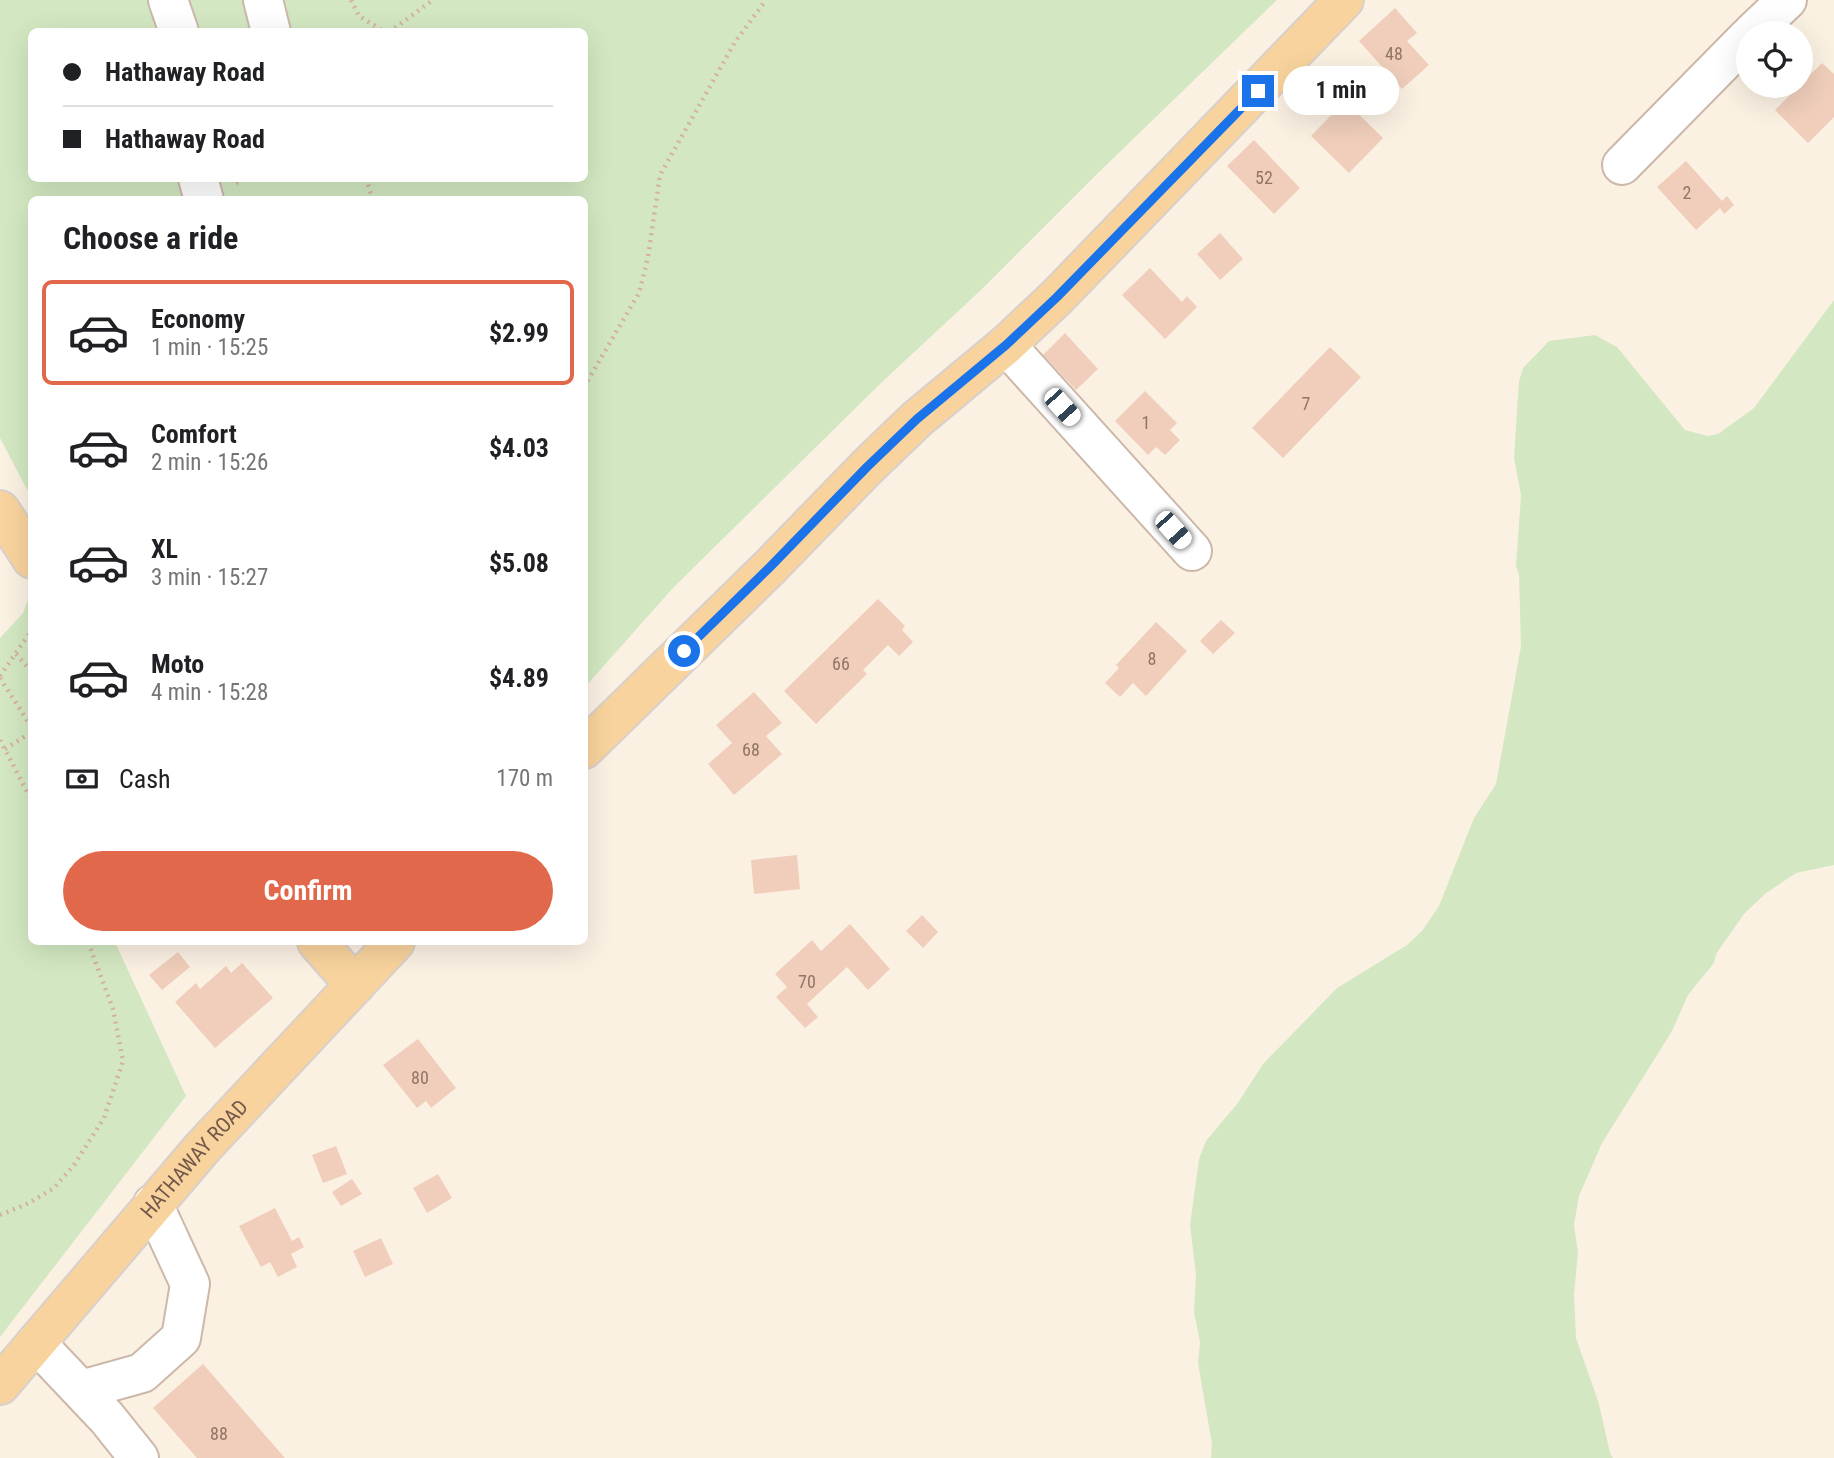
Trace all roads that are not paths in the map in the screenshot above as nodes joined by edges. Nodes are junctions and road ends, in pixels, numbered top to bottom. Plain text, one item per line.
1 (168, 0) edge
2 (263, 0) edge
3 (1344, 0) edge
4 (1787, 0) edge
5 (1765, 21) edge
6 (178, 28) edge
7 (270, 28) edge
8 (1736, 49) edge
9 (1622, 165) dead end
10 (1006, 345) junction
11 (0, 510) edge
12 (1192, 551) dead end
13 (28, 553) edge
14 (588, 745) edge
15 (320, 945) edge
16 (392, 945) edge
17 (355, 985) junction
18 (153, 1204) junction
19 (36, 1343) junction
20 (0, 1385) edge
21 (81, 1390) junction
22 (139, 1458) edge

1 - 6 street
2 - 7 street
3 - 10 main road
4 - 5 street
8 - 9 street
10 - 12 street
10 - 14 main road
11 - 13 main road
15 - 17 main road
16 - 17 main road, HATHAWAY ROAD
17 - 18 main road, HATHAWAY ROAD
18 - 19 main road, HATHAWAY ROAD
18 - 21 street
19 - 20 main road, HATHAWAY ROAD
19 - 21 street
21 - 22 street

